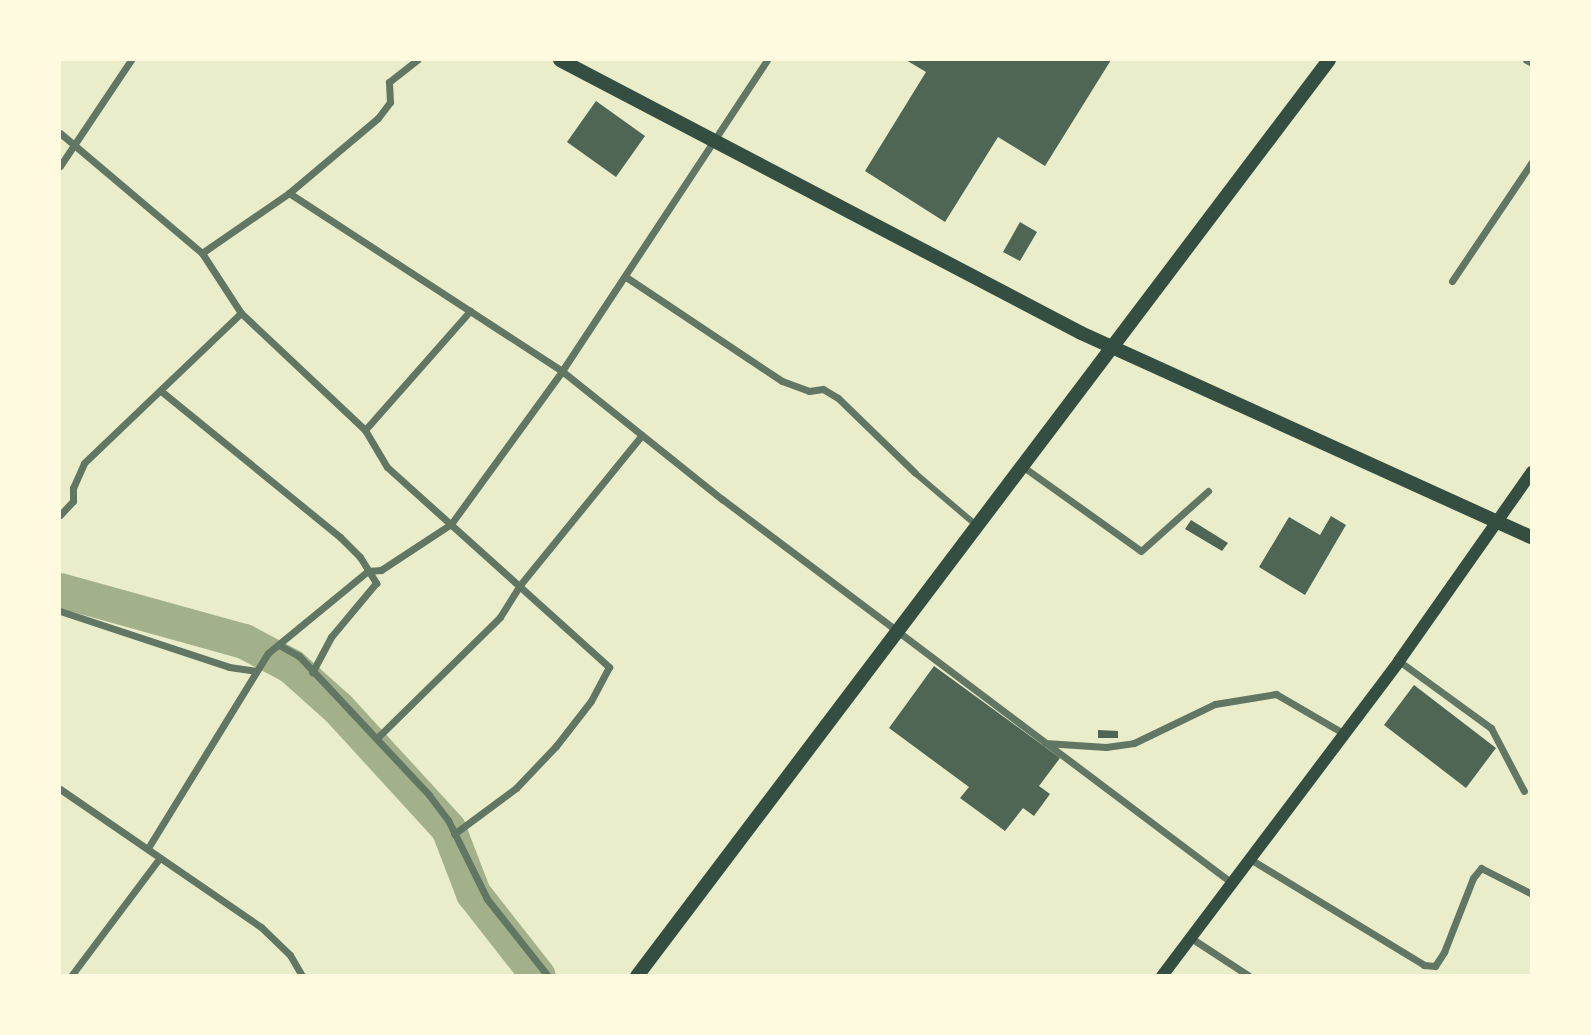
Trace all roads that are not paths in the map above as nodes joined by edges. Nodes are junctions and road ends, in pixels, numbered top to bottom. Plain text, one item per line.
1 (131, 60) edge
2 (417, 60) edge
3 (561, 60) edge
4 (767, 60) edge
5 (1329, 60) edge
6 (1527, 60) edge
7 (1531, 63) edge
8 (60, 133) edge
9 (715, 140) junction
10 (73, 145) junction
11 (1531, 162) edge
12 (60, 166) edge
13 (289, 193) junction
14 (202, 253) junction
15 (626, 277) junction
16 (1452, 281) dead end
17 (470, 311) junction
18 (241, 313) junction
19 (1112, 348) junction
20 (562, 371) junction
21 (161, 391) junction
22 (365, 430) junction
23 (642, 435) junction
24 (1021, 466) junction
25 (1531, 472) edge
26 (915, 473) joint
27 (1208, 491) dead end
28 (60, 515) edge
29 (1498, 522) junction
30 (451, 523) junction
31 (976, 525) junction
32 (1531, 538) edge
33 (368, 571) junction
34 (520, 585) junction
35 (60, 611) edge
36 (896, 631) junction
37 (279, 645) junction
38 (1399, 661) junction
39 (258, 669) junction
40 (312, 672) junction
41 (1342, 733) junction
42 (378, 737) junction
43 (1044, 743) junction
44 (60, 789) edge
45 (1524, 791) dead end
46 (454, 834) junction
47 (148, 848) junction
48 (1249, 858) junction
49 (159, 859) junction
50 (1232, 883) junction
51 (1531, 894) edge
52 (1191, 938) junction
53 (71, 975) edge
54 (302, 975) edge
55 (548, 975) edge
56 (636, 975) edge
57 (1162, 975) edge
58 (1249, 975) edge

1 - 10 street
2 - 13 street
3 - 9 main road
4 - 9 street
5 - 19 main road
6 - 7 street
8 - 10 street
9 - 15 street
9 - 19 main road
10 - 12 street
10 - 14 street
11 - 16 street
13 - 14 street
13 - 17 street
14 - 18 street
15 - 20 street
15 - 26 street
17 - 20 street
17 - 22 street
18 - 21 street
18 - 22 street
19 - 24 main road
19 - 29 main road
20 - 23 street
20 - 30 street
21 - 28 street
21 - 33 street
22 - 30 street
23 - 34 street
23 - 36 street
24 - 27 street
24 - 31 main road
25 - 29 main road
26 - 31 street
29 - 32 main road
29 - 38 main road
30 - 33 street
30 - 34 street
31 - 36 main road
33 - 37 street
33 - 40 street
34 - 42 street
34 - 46 street
35 - 39 street
36 - 43 street
36 - 56 main road
37 - 39 street
37 - 40 street
38 - 41 main road
38 - 45 street
39 - 47 street
40 - 42 street
41 - 43 street
41 - 48 main road
42 - 46 street
43 - 50 street
44 - 47 street
46 - 55 street
47 - 49 street
48 - 50 main road
48 - 51 street
49 - 53 street
49 - 54 street
50 - 52 main road
52 - 57 main road
52 - 58 street

